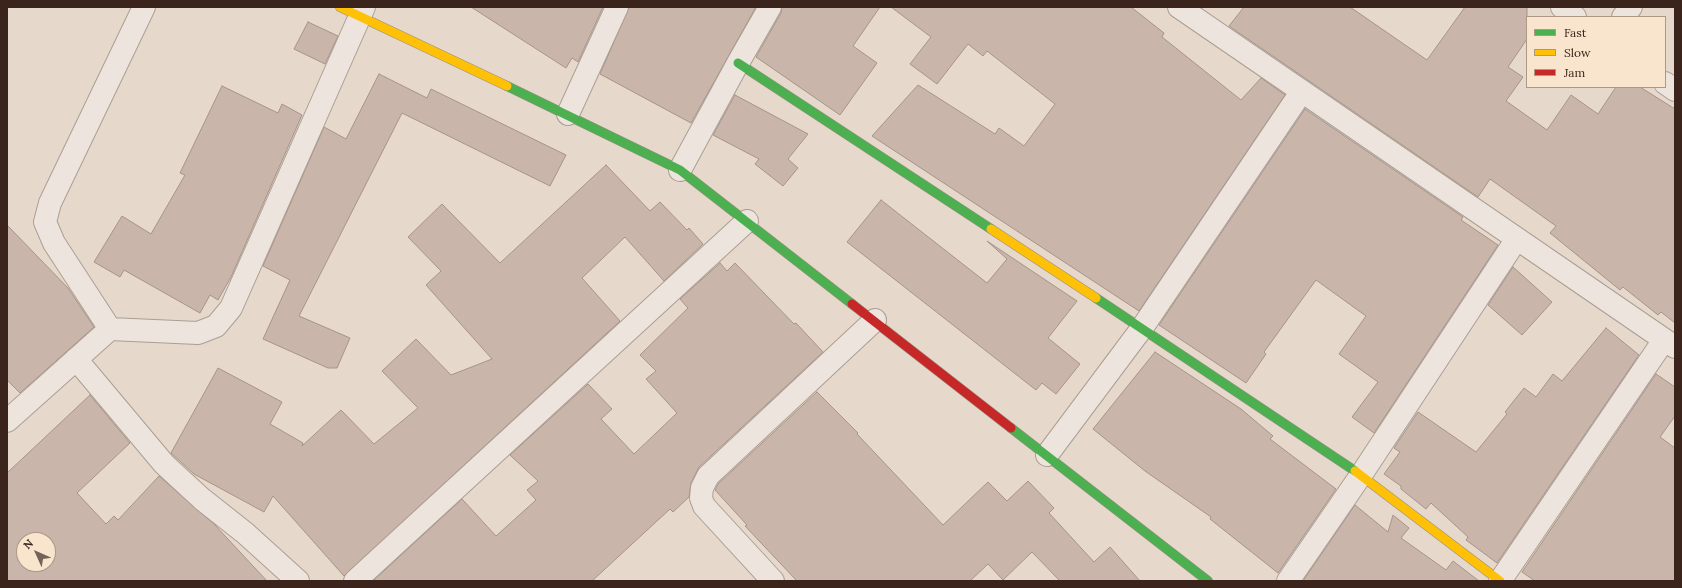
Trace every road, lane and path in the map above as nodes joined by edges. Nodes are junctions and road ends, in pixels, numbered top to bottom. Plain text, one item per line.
1 (144, 7) edge
2 (340, 7) edge
3 (617, 7) edge
4 (770, 7) edge
5 (1179, 7) edge
6 (1562, 7) edge
7 (1632, 7) edge
8 (361, 12) edge
9 (1574, 16) edge
10 (1624, 16) edge
11 (738, 63) junction
12 (1666, 84) edge
13 (1675, 90) edge
14 (1302, 91) junction
15 (568, 114) junction
16 (680, 170) junction
17 (747, 221) junction
18 (1516, 240) junction
19 (875, 320) junction
20 (1142, 328) junction
21 (110, 329) junction
22 (1669, 344) edge
23 (76, 359) junction
24 (7, 421) edge
25 (1047, 455) junction
26 (1361, 476) junction
27 (298, 581) edge
28 (356, 581) edge
29 (773, 581) edge
30 (1208, 581) edge
31 (1288, 581) edge
32 (1500, 581) edge

1 - 21 street
2 - 8 street
3 - 15 street
4 - 11 street
5 - 14 street
6 - 9 street
7 - 10 street
8 - 15 street
8 - 21 street
11 - 16 street
11 - 20 street
12 - 13 street
14 - 18 street
14 - 20 street
15 - 16 street
16 - 17 street
17 - 19 street
17 - 28 street
18 - 22 street
18 - 26 street
19 - 25 street
19 - 29 street
20 - 25 street
20 - 26 street
21 - 23 street
22 - 32 street
23 - 24 street
23 - 27 street
25 - 30 street
26 - 31 street
26 - 32 street

